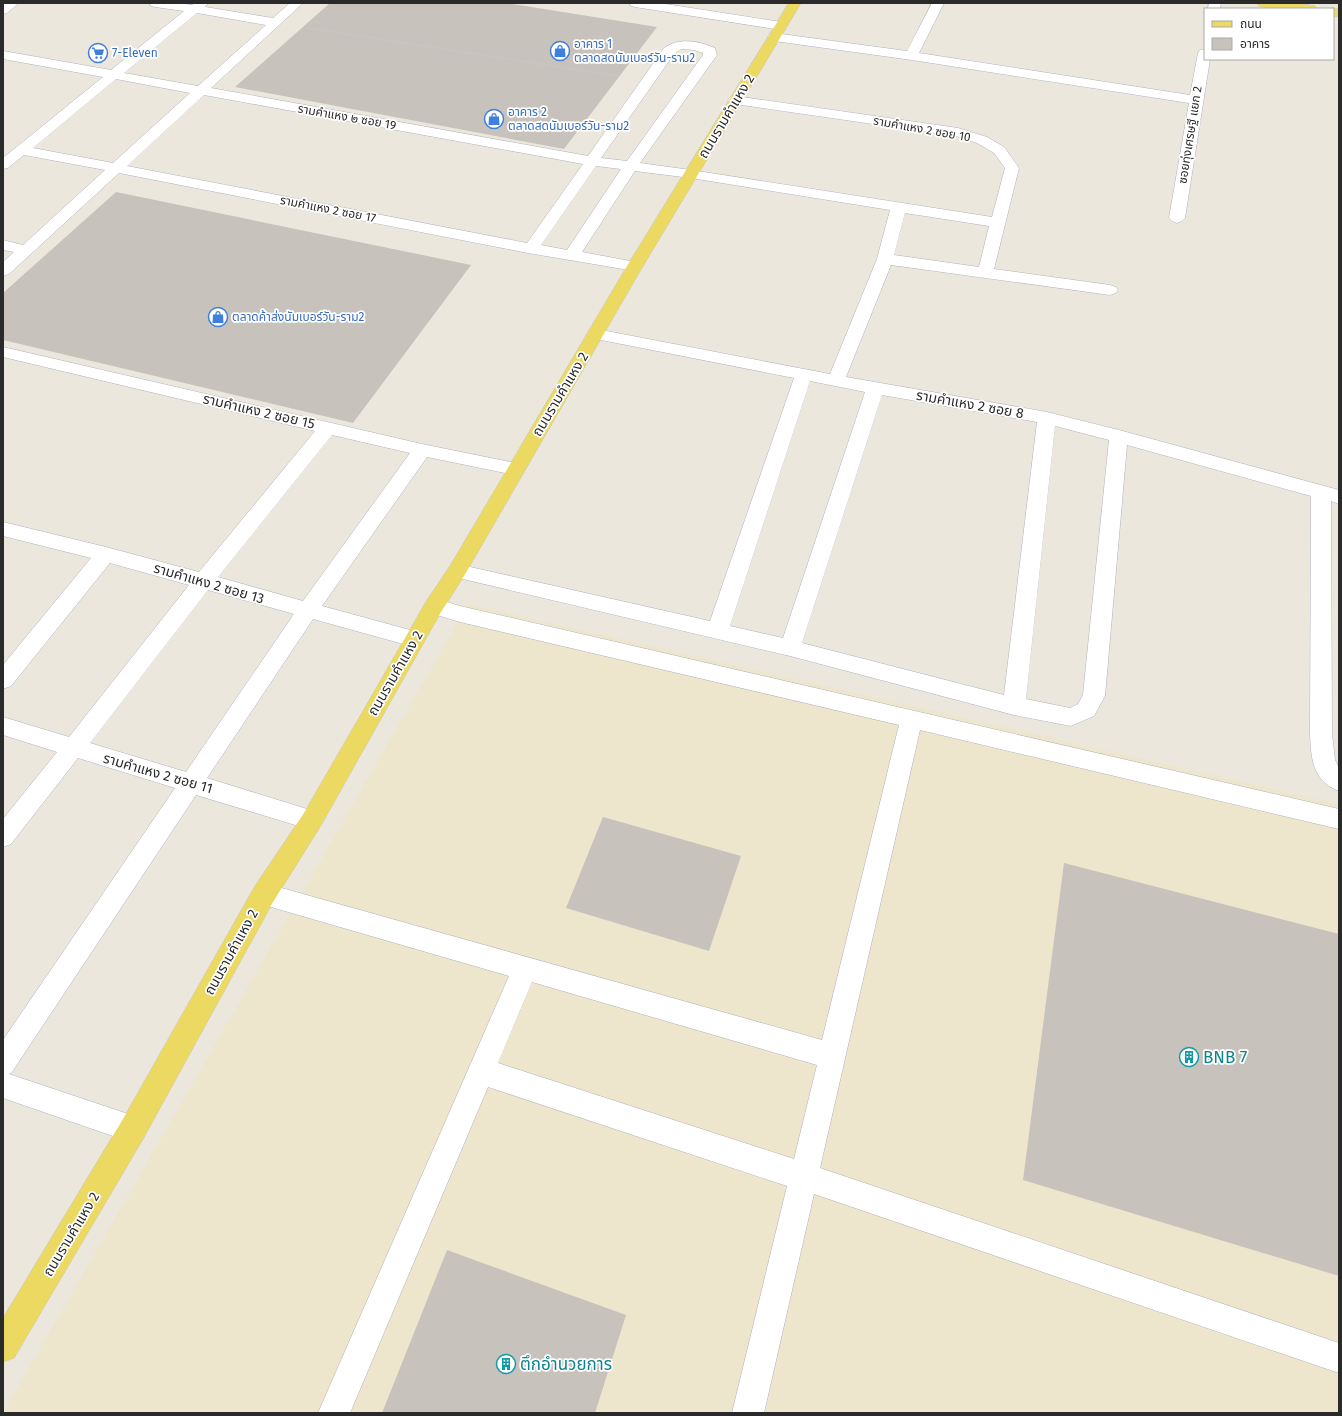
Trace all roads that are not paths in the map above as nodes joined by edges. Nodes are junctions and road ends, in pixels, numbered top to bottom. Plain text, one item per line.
1 (13, 3) edge
2 (155, 3) edge
3 (296, 3) edge
4 (635, 3) edge
5 (795, 3) edge
6 (938, 3) edge
7 (1263, 3) edge
8 (198, 6) edge
9 (1303, 8) edge
10 (3, 10) edge
11 (274, 22) junction
12 (782, 26) junction
13 (774, 37) junction
14 (3, 55) edge
15 (912, 56) junction
16 (1204, 58) edge
17 (112, 76) junction
18 (199, 91) junction
19 (735, 100) junction
20 (1196, 100) junction
21 (22, 150) junction
22 (591, 161) junction
23 (3, 165) edge
24 (630, 167) junction
25 (115, 168) junction
26 (691, 174) junction
27 (899, 208) junction
28 (1177, 218) dead end
29 (998, 223) junction
30 (3, 245) edge
31 (531, 248) junction
32 (26, 250) junction
33 (572, 255) junction
34 (885, 259) junction
35 (635, 266) junction
36 (3, 271) edge
37 (985, 273) junction
38 (1110, 290) dead end
39 (596, 334) junction
40 (3, 352) edge
41 (804, 374) junction
42 (836, 380) junction
43 (875, 388) junction
44 (1046, 418) junction
45 (328, 427) junction
46 (1119, 436) junction
47 (422, 450) junction
48 (515, 469) junction
49 (1330, 494) edge
50 (4, 531) edge
51 (106, 554) junction
52 (457, 571) junction
53 (203, 582) junction
54 (434, 606) junction
55 (307, 611) junction
56 (716, 632) junction
57 (414, 639) junction
58 (790, 648) junction
59 (3, 680) edge
60 (1014, 706) junction
61 (911, 720) junction
62 (3, 726) edge
63 (72, 748) junction
64 (1339, 781) edge
65 (191, 782) junction
66 (312, 820) junction
67 (1339, 820) edge
68 (3, 837) edge
69 (264, 894) junction
70 (525, 968) junction
71 (832, 1056) junction
72 (3, 1063) edge
73 (481, 1071) junction
74 (3, 1085) edge
75 (133, 1129) junction
76 (804, 1177) junction
77 (3, 1347) edge
78 (1339, 1358) edge
79 (334, 1413) edge
80 (748, 1413) edge

1 - 10 street
2 - 8 street
3 - 11 street
4 - 12 street
5 - 12 main road, ถนนรามคำแหง 2
6 - 15 street
7 - 9 main road
8 - 11 street
8 - 17 street
11 - 18 street
12 - 13 main road, ถนนรามคำแหง 2
13 - 15 street
13 - 19 main road, ถนนรามคำแหง 2
14 - 17 street, รามคำแหง ๒ ซอย 19
15 - 20 street
16 - 20 street, ซอยทุ่งเศรษฐี แยก 2
17 - 18 street, รามคำแหง ๒ ซอย 19
17 - 21 street
18 - 22 street, รามคำแหง ๒ ซอย 19
18 - 25 street
19 - 26 main road, ถนนรามคำแหง 2
19 - 29 street, รามคำแหง 2 ซอย 10
20 - 28 street, ซอยทุ่งเศรษฐี แยก 2
21 - 23 street
21 - 25 street, รามคำแหง 2 ซอย 17
22 - 24 street, รามคำแหง ๒ ซอย 19
22 - 24 street
22 - 31 street
24 - 26 street, รามคำแหง ๒ ซอย 19
24 - 33 street
25 - 31 street, รามคำแหง 2 ซอย 17
25 - 32 street
26 - 27 street, รามคำแหง ๒ ซอย 19
26 - 35 main road, ถนนรามคำแหง 2
27 - 29 street, รามคำแหง ๒ ซอย 19
27 - 34 street
29 - 37 street, รามคำแหง 2 ซอย 10
30 - 32 street
31 - 33 street, รามคำแหง 2 ซอย 17
32 - 36 street
33 - 35 street, รามคำแหง 2 ซอย 17
34 - 37 street
34 - 42 street
35 - 39 main road, ถนนรามคำแหง 2
37 - 38 street
39 - 41 street, รามคำแหง 2 ซอย 8
39 - 48 main road, ถนนรามคำแหง 2
40 - 45 street, รามคำแหง 2 ซอย 15
41 - 42 street, รามคำแหง 2 ซอย 8
41 - 56 street
42 - 43 street, รามคำแหง 2 ซอย 8
43 - 44 street, รามคำแหง 2 ซอย 8
43 - 58 street
44 - 46 street, รามคำแหง 2 ซอย 8
44 - 60 street
45 - 47 street, รามคำแหง 2 ซอย 15
45 - 53 street
46 - 49 street, รามคำแหง 2 ซอย 8
46 - 60 street
47 - 48 street, รามคำแหง 2 ซอย 15
47 - 55 street
48 - 52 main road, ถนนรามคำแหง 2
49 - 64 street
50 - 51 street, รามคำแหง 2 ซอย 13
51 - 53 street, รามคำแหง 2 ซอย 13
51 - 59 street
52 - 54 main road, ถนนรามคำแหง 2
52 - 56 street
53 - 55 street, รามคำแหง 2 ซอย 13
53 - 63 street
54 - 57 main road, ถนนรามคำแหง 2
54 - 61 street
55 - 57 street, รามคำแหง 2 ซอย 13
55 - 65 street
56 - 58 street
57 - 66 main road, ถนนรามคำแหง 2
58 - 60 street
61 - 67 street
61 - 71 street
62 - 63 street, รามคำแหง 2 ซอย 11
63 - 65 street, รามคำแหง 2 ซอย 11
63 - 68 street
65 - 66 street, รามคำแหง 2 ซอย 11
65 - 72 street
66 - 69 main road, ถนนรามคำแหง 2
69 - 70 street
69 - 75 main road, ถนนรามคำแหง 2
70 - 71 street
70 - 73 street
71 - 76 street
73 - 76 street
73 - 79 street
74 - 75 street
75 - 77 main road, ถนนรามคำแหง 2
76 - 78 street
76 - 80 street

